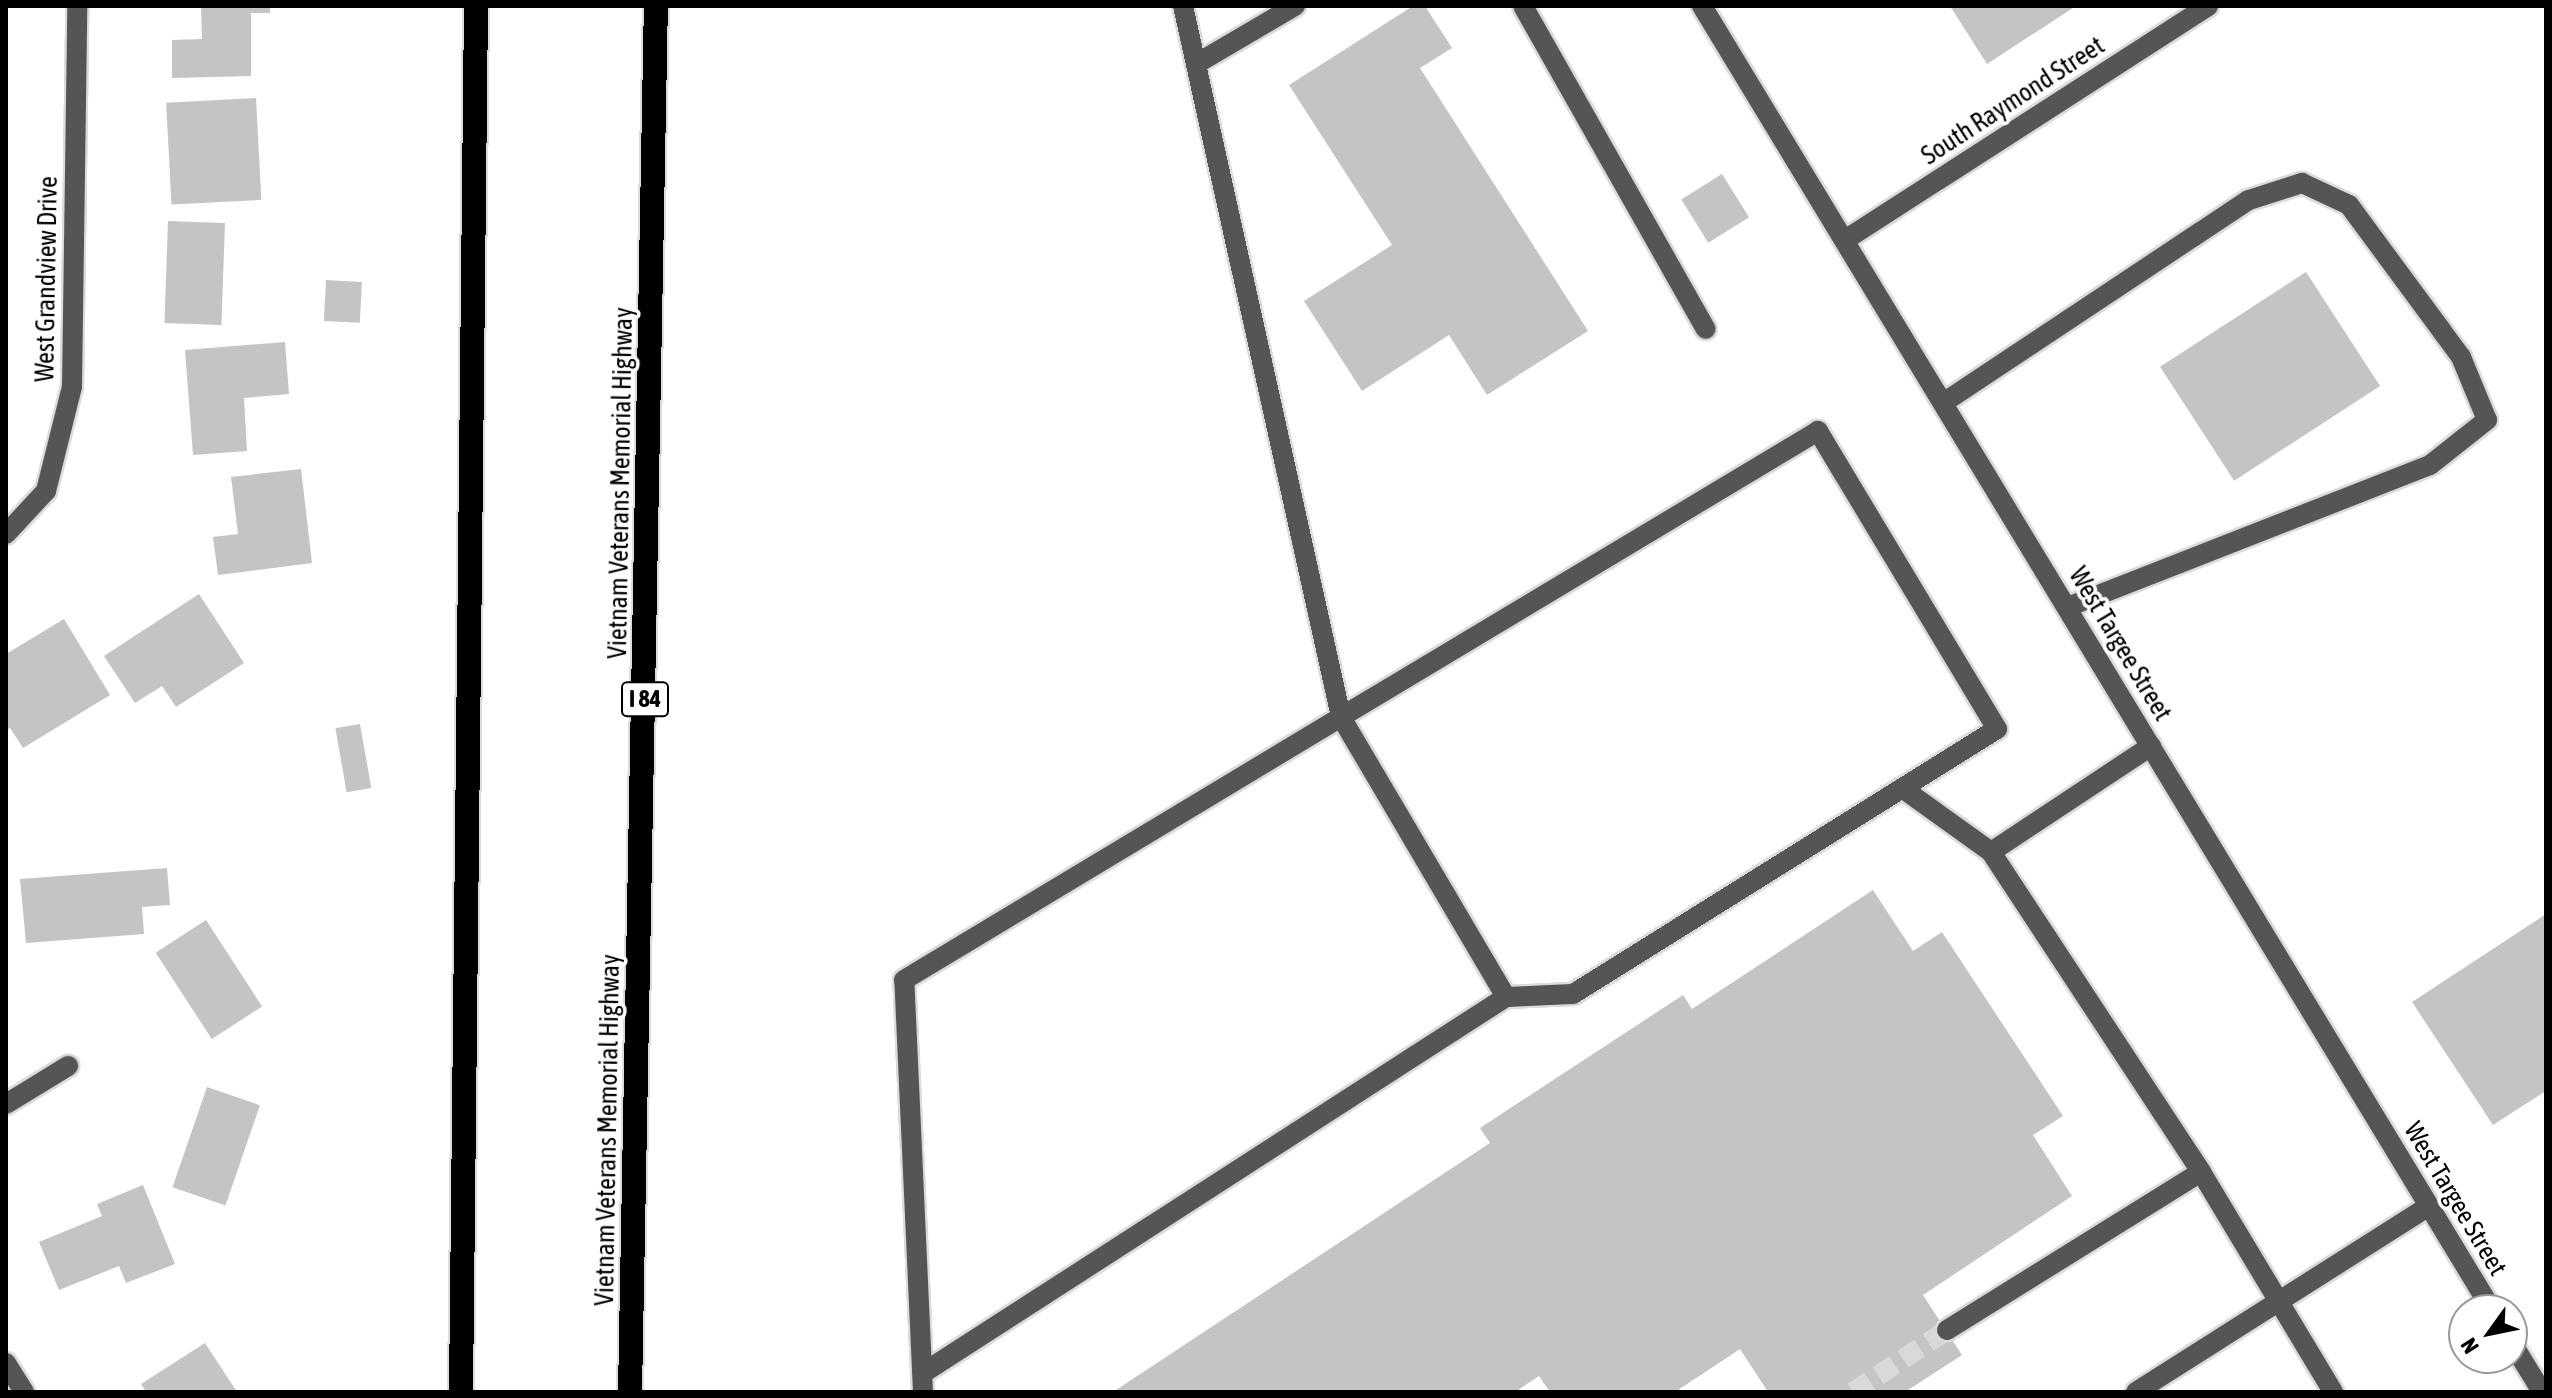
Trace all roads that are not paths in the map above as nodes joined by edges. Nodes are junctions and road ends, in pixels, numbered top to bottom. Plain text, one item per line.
1 (77, 6) edge
2 (476, 6) edge
3 (656, 6) edge
4 (1183, 6) edge
5 (1295, 6) edge
6 (1523, 6) edge
7 (1702, 6) edge
8 (2208, 6) edge
9 (1196, 64) junction
10 (1845, 240) junction
11 (1706, 329) dead end
12 (1943, 403) junction
13 (6, 534) edge
14 (2067, 607) junction
15 (1341, 717) junction
16 (2151, 746) junction
17 (1902, 788) junction
18 (1991, 852) junction
19 (1506, 997) junction
20 (68, 1066) dead end
21 (6, 1104) edge
22 (2201, 1172) junction
23 (2429, 1206) junction
24 (2482, 1294) edge
25 (2278, 1301) junction
26 (1947, 1330) tunnel mouth
27 (6, 1363) edge
28 (2528, 1369) edge
29 (923, 1382) edge
30 (24, 1392) edge
31 (461, 1392) edge
32 (630, 1392) edge
33 (2136, 1392) edge
34 (2333, 1392) edge
35 (2542, 1392) edge

1 - 13 street, West Grandview Drive
2 - 31 highway
3 - 32 highway, Vietnam Veterans Memorial Highway / I 84
4 - 9 street
5 - 9 street
6 - 11 street
7 - 10 street, West Targee Street
8 - 10 street, South Raymond Street
9 - 15 street
10 - 12 street, West Targee Street
12 - 14 street, West Targee Street
12 - 14 street
14 - 16 street, West Targee Street
15 - 17 street
15 - 19 street
15 - 29 street
16 - 18 street
16 - 23 street, West Targee Street
17 - 18 street
17 - 19 street
18 - 22 street
19 - 29 street
20 - 21 street
22 - 25 street
22 - 26 street
23 - 24 street, West Targee Street
23 - 25 street
25 - 33 street
25 - 34 street
27 - 30 street
28 - 35 street

